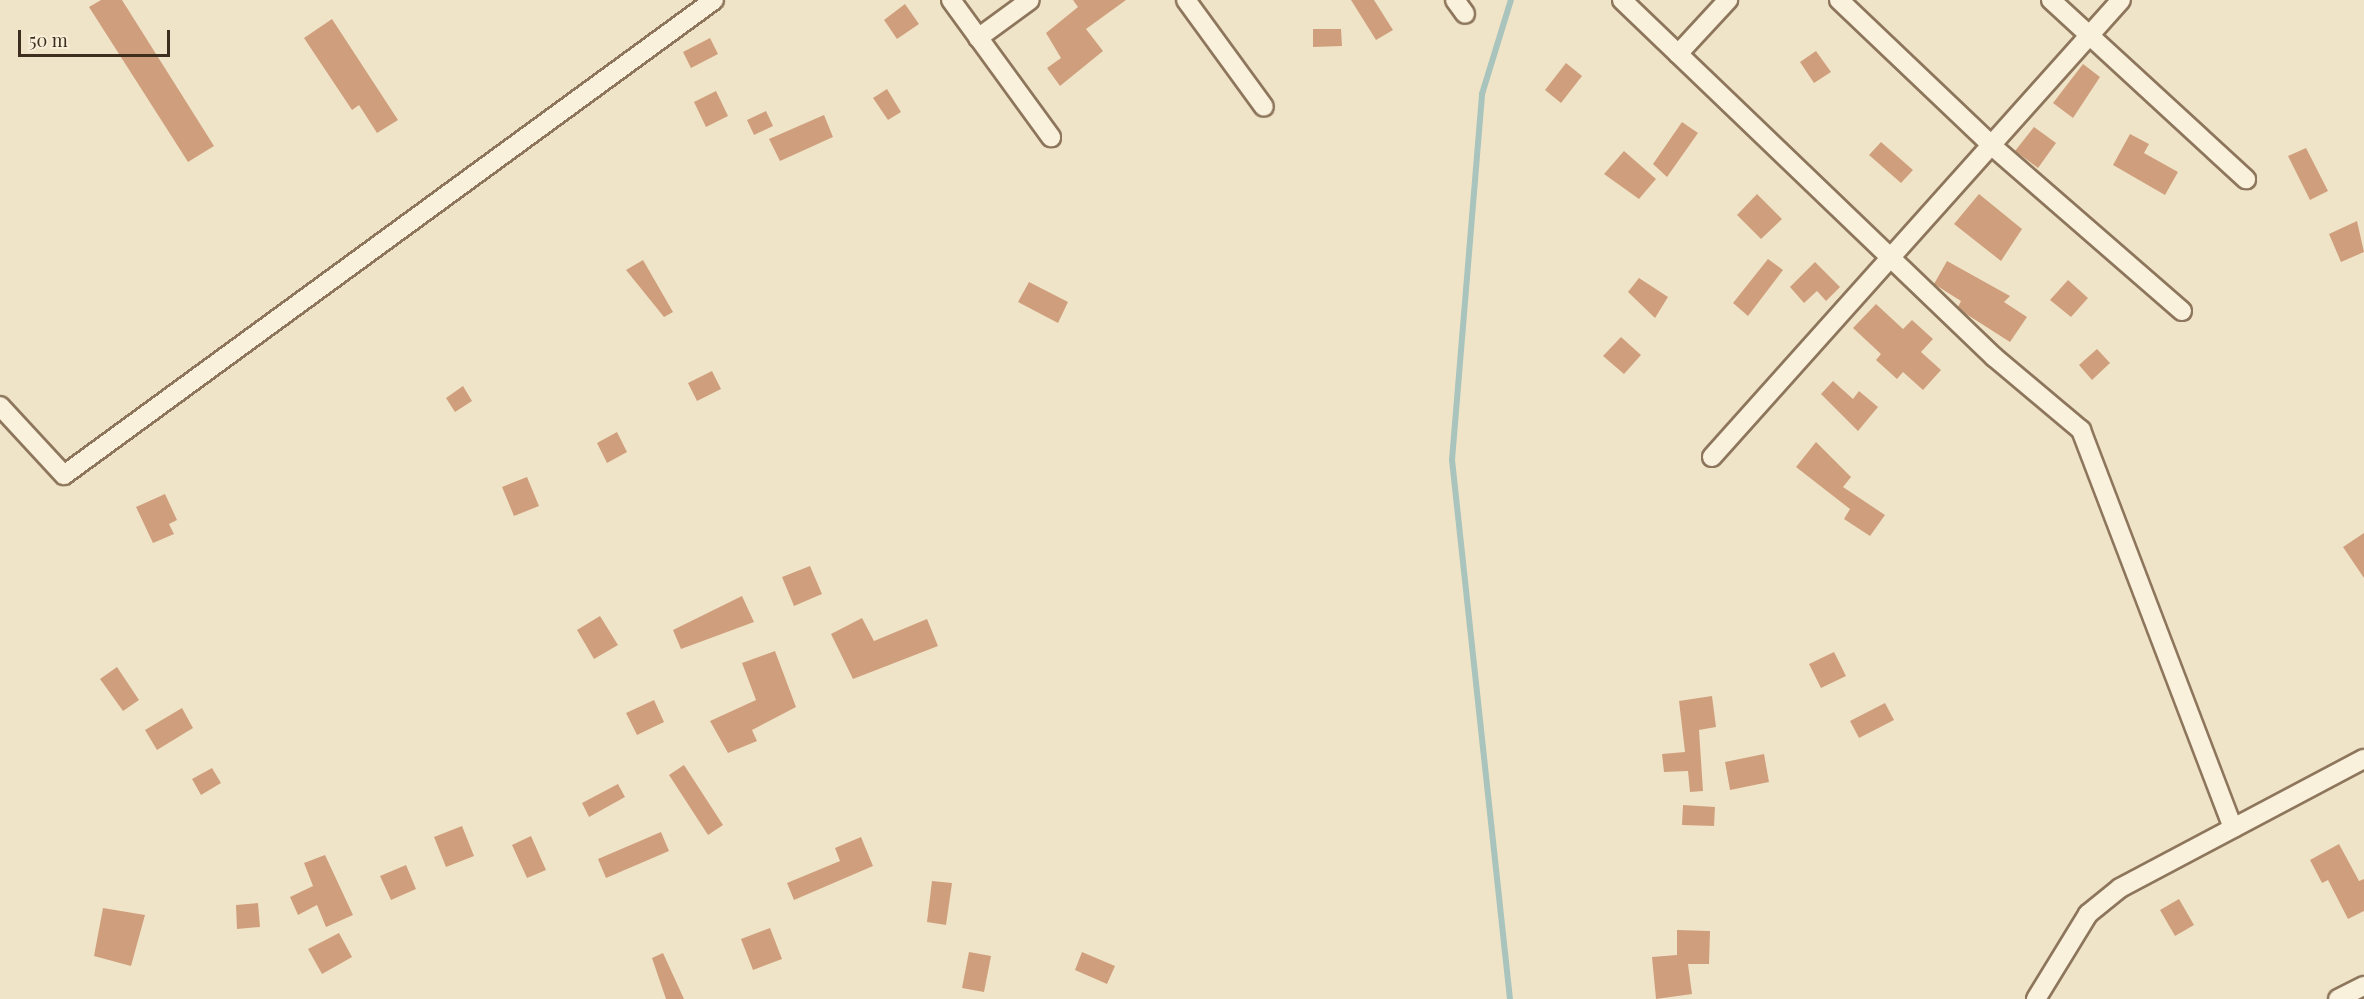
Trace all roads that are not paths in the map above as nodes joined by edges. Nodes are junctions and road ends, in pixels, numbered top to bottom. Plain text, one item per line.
1 (714, 0) edge
2 (951, 0) edge
3 (1030, 0) edge
4 (1186, 0) edge
5 (1622, 0) edge
6 (1728, 0) edge
7 (1839, 0) edge
8 (2051, 0) edge
9 (2121, 0) edge
10 (2090, 35) junction
11 (978, 38) junction
12 (1678, 54) junction
13 (1264, 107) dead end
14 (1051, 137) dead end
15 (1991, 145) junction
16 (2246, 179) dead end
17 (1890, 258) junction
18 (2182, 311) dead end
19 (0, 406) edge
20 (1712, 457) dead end
21 (2364, 759) edge
22 (2233, 828) junction
23 (2364, 986) edge
24 (2036, 999) edge
25 (2338, 999) edge

1 - 19 street
2 - 11 street
3 - 11 street
4 - 13 street
5 - 12 street
6 - 12 street
7 - 15 street
8 - 10 street
9 - 10 street
10 - 15 street
10 - 16 street
11 - 14 street
12 - 17 street
15 - 17 street
15 - 18 street
17 - 20 street
17 - 22 street
21 - 22 street
22 - 24 street
23 - 25 street

